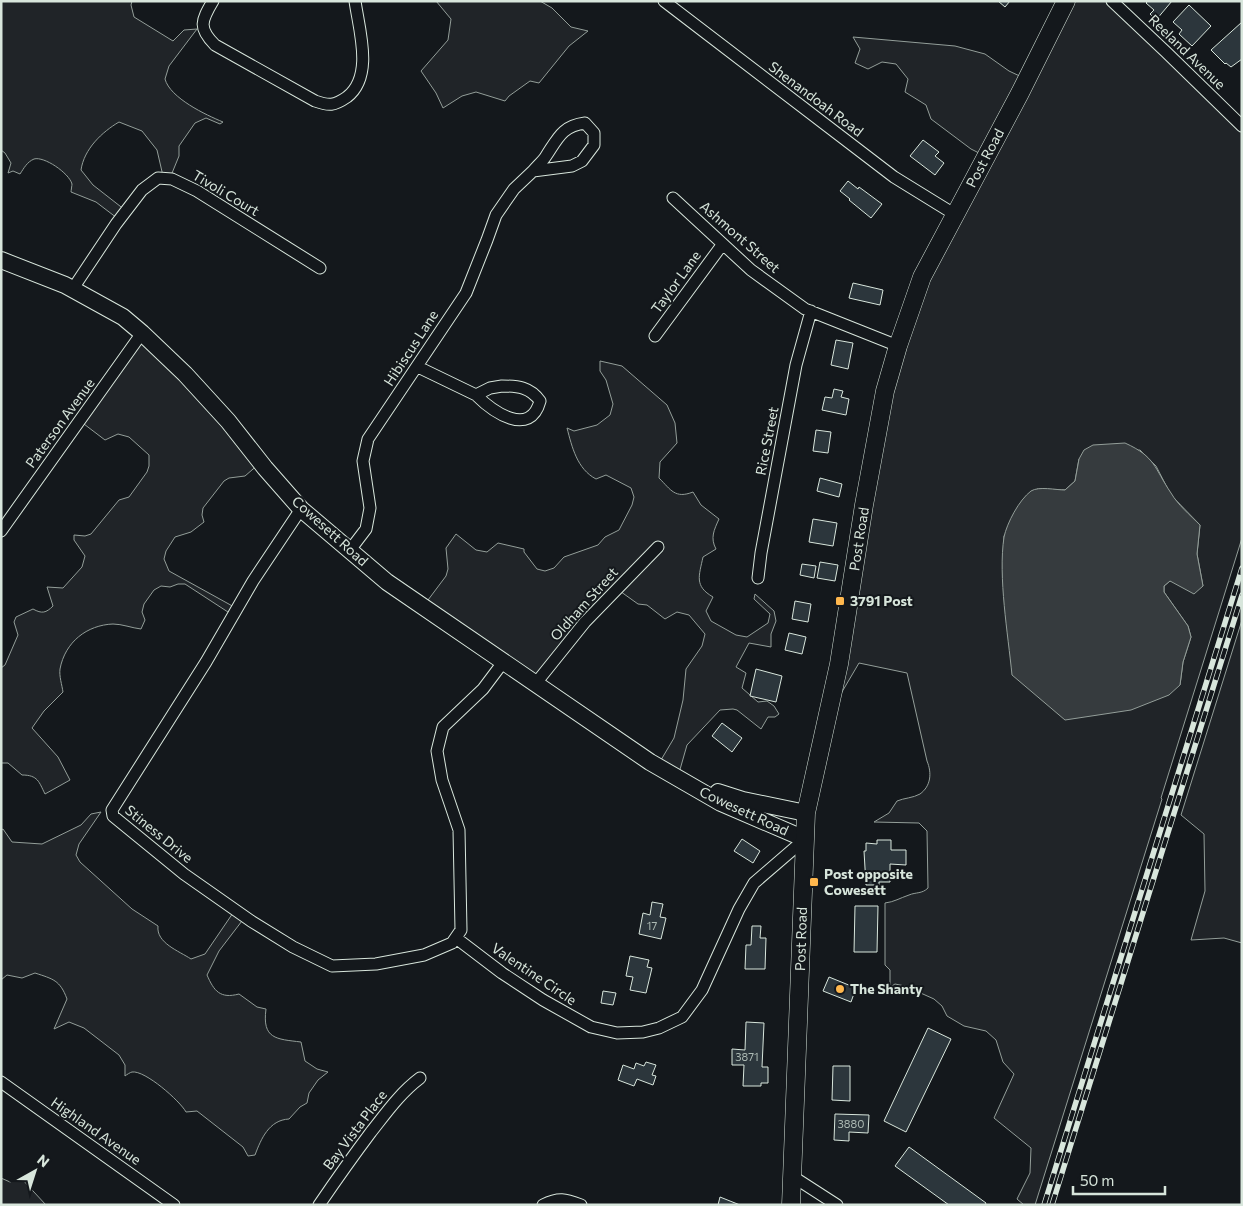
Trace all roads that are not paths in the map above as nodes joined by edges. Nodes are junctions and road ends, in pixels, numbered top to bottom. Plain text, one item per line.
1 (212, 1) edge
2 (355, 1) edge
3 (664, 1) edge
4 (1066, 1) edge
5 (1112, 1) edge
6 (1242, 126) edge
7 (533, 171) junction
8 (672, 198) dead end
9 (954, 214) junction
10 (722, 245) junction
11 (1, 260) edge
12 (320, 268) dead end
13 (72, 290) junction
14 (811, 311) junction
15 (142, 333) junction
16 (655, 336) dead end
17 (898, 346) junction
18 (418, 367) junction
19 (476, 395) junction
20 (302, 509) junction
21 (1, 531) edge
22 (658, 547) dead end
23 (350, 550) junction
24 (758, 578) dead end
25 (504, 661) junction
26 (536, 683) junction
27 (683, 782) junction
28 (806, 813) junction
29 (805, 839) junction
30 (456, 938) junction
31 (420, 1078) dead end
32 (1, 1082) edge
33 (792, 1176) junction
34 (174, 1205) edge
35 (319, 1205) edge
36 (543, 1205) edge
37 (581, 1205) edge
38 (791, 1205) edge
39 (837, 1205) edge

1 - 2 street
3 - 9 street, Shenandoah Road
4 - 9 main road, Post Road
5 - 6 street, Reeland Avenue
7 - 7 street, Hibiscus Lane
7 - 18 street, Hibiscus Lane
8 - 10 street, Ashmont Street
9 - 17 main road, Post Road
10 - 14 street, Ashmont Street
10 - 16 street, Taylor Lane
11 - 13 main road, Cowesett Road
12 - 13 street, Tivoli Court
13 - 15 main road, Cowesett Road
14 - 17 street, Ashmont Street
14 - 24 street, Rice Street
15 - 20 main road, Cowesett Road
15 - 21 street, Paterson Avenue
17 - 28 main road, Post Road
18 - 19 street
18 - 23 street, Hibiscus Lane
19 - 19 street
20 - 23 main road, Cowesett Road
20 - 30 street, Stiness Drive
22 - 26 street, Oldham Street
23 - 25 main road, Cowesett Road
25 - 26 main road, Cowesett Road
25 - 30 street
26 - 27 main road, Cowesett Road
27 - 28 main road, Cowesett Road
27 - 29 main road, Cowesett Road
28 - 29 main road, Post Road
29 - 30 street, Valentine Circle
29 - 33 main road, Post Road
31 - 35 street, Bay Vista Place
32 - 34 street, Highland Avenue
33 - 38 main road, Post Road
33 - 39 street
36 - 37 street

